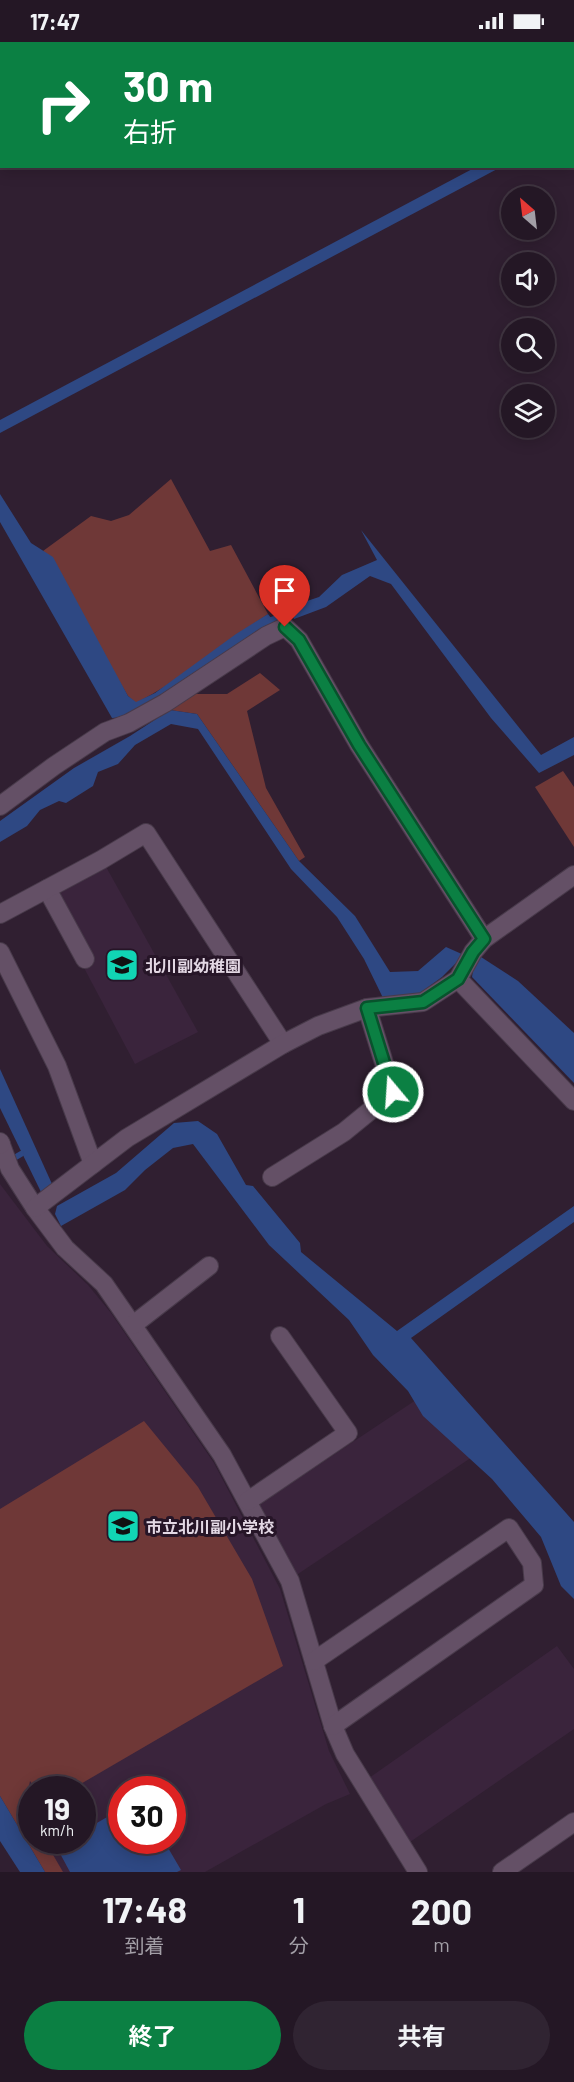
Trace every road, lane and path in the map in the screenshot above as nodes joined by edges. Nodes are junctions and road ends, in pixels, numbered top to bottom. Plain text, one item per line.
1 (0, 806) edge
2 (574, 875) edge
3 (47, 889) junction
4 (0, 914) edge
5 (0, 952) edge
6 (85, 958) dead end
7 (470, 959) junction
8 (367, 1008) junction
9 (283, 1044) junction
10 (574, 1101) edge
11 (1, 1146) edge
12 (93, 1164) junction
13 (272, 1177) dead end
14 (46, 1200) junction
15 (209, 1266) dead end
16 (133, 1325) junction
17 (280, 1336) dead end
18 (248, 1501) junction
19 (314, 1661) junction
20 (333, 1726) junction
21 (574, 1822) edge
22 (418, 1872) edge
23 (502, 1872) edge

1 - 7 street
2 - 7 street
3 - 4 street
3 - 6 street
3 - 9 street
5 - 12 street
7 - 8 street
7 - 10 street
8 - 9 street
8 - 13 street
9 - 12 street
11 - 14 street
12 - 14 street
14 - 16 street
15 - 16 street
16 - 18 street
17 - 18 street
18 - 19 street
19 - 20 street
19 - 20 street
20 - 22 street
21 - 23 street

